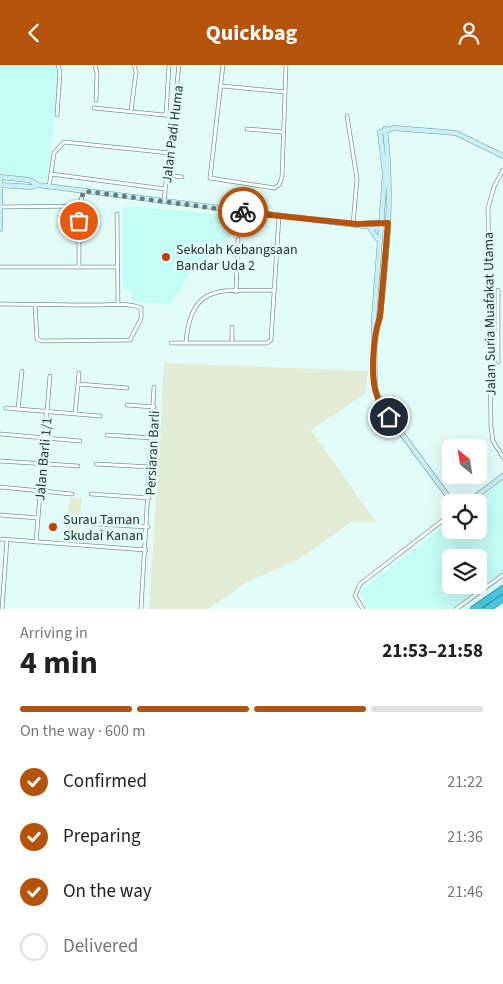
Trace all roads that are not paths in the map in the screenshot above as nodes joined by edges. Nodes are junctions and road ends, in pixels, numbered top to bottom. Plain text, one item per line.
1 (58, 65) edge
2 (95, 65) edge
3 (134, 65) edge
4 (169, 65) edge
5 (179, 65) edge
6 (223, 65) edge
7 (286, 65) edge
8 (222, 86) junction
9 (285, 92) junction
10 (96, 100) dead end
11 (94, 108) dead end
12 (131, 111) junction
13 (57, 115) dead end
14 (166, 115) junction
15 (174, 116) junction
16 (347, 116) dead end
17 (247, 129) dead end
18 (385, 129) junction
19 (283, 131) junction
20 (170, 153) junction
21 (503, 156) edge
22 (503, 170) edge
23 (51, 174) junction
24 (167, 175) junction
25 (182, 177) dead end
26 (0, 182) edge
27 (38, 185) junction
28 (17, 186) junction
29 (49, 187) junction
30 (165, 189) junction
31 (84, 191) junction
32 (2, 196) junction
33 (164, 203) junction
34 (78, 206) junction
35 (4, 207) junction
36 (381, 212) junction
37 (117, 214) dead end
38 (279, 216) junction
39 (381, 222) junction
40 (388, 223) junction
41 (355, 224) junction
42 (369, 225) junction
43 (0, 228) edge
44 (381, 229) junction
45 (388, 229) junction
46 (238, 239) dead end
47 (380, 243) junction
48 (0, 267) edge
49 (79, 267) junction
50 (117, 267) junction
51 (275, 290) junction
52 (498, 290) dead end
53 (236, 292) junction
54 (0, 304) edge
55 (35, 304) junction
56 (118, 305) junction
57 (498, 309) junction
58 (503, 309) edge
59 (232, 327) dead end
60 (376, 331) junction
61 (186, 342) junction
62 (171, 343) dead end
63 (232, 343) junction
64 (498, 344) junction
65 (503, 344) edge
66 (498, 362) dead end
67 (22, 371) dead end
68 (79, 373) dead end
69 (50, 376) dead end
70 (78, 384) junction
71 (154, 387) dead end
72 (127, 388) dead end
73 (127, 405) dead end
74 (154, 407) junction
75 (6, 408) dead end
76 (18, 409) junction
77 (46, 411) junction
78 (75, 414) junction
79 (100, 416) dead end
80 (0, 434) edge
81 (107, 435) dead end
82 (45, 438) junction
83 (152, 438) junction
84 (80, 441) dead end
85 (502, 457) edge
86 (0, 461) edge
87 (42, 464) junction
88 (96, 464) dead end
89 (78, 466) dead end
90 (151, 467) junction
91 (503, 476) edge
92 (0, 487) edge
93 (40, 491) junction
94 (72, 493) dead end
95 (91, 494) dead end
96 (447, 494) edge
97 (479, 494) edge
98 (149, 498) junction
99 (0, 515) edge
100 (38, 518) junction
101 (442, 521) edge
102 (97, 524) dead end
103 (148, 527) junction
104 (0, 539) edge
105 (7, 540) junction
106 (36, 542) junction
107 (0, 550) edge
108 (6, 550) junction
109 (146, 550) junction
110 (503, 575) edge
111 (503, 589) edge
112 (503, 598) edge
113 (2, 609) edge
114 (141, 609) edge
115 (363, 609) edge
116 (456, 609) edge
117 (474, 609) edge
118 (487, 609) edge

1 - 13 street
2 - 10 street
3 - 12 street
4 - 14 street, Jalan Padi Huma
5 - 15 street, Jalan Padi Huma
6 - 8 street
7 - 9 street
8 - 9 street
8 - 19 street
9 - 19 street
11 - 12 street
12 - 14 street
14 - 15 street
15 - 20 street, Jalan Padi Huma
16 - 41 street
17 - 19 street
18 - 21 street
18 - 36 street
18 - 40 street
20 - 23 street
20 - 24 street, Jalan Padi Huma
22 - 85 street, Jalan Suria Muafakat Utama
23 - 29 street
23 - 30 street
24 - 25 street
24 - 30 street, Jalan Padi Huma
26 - 27 street
26 - 28 street
26 - 32 street
27 - 28 street
27 - 29 street
28 - 32 street
29 - 31 street
30 - 33 street, Jalan Padi Huma
31 - 33 street
31 - 34 street
32 - 35 street
33 - 38 street
34 - 35 street
34 - 49 street
35 - 43 street
36 - 39 street
36 - 42 street
37 - 50 street
38 - 41 street
38 - 51 street
39 - 40 street
39 - 42 street
39 - 44 street
40 - 45 street
41 - 42 street
42 - 44 street
42 - 47 street
44 - 45 street
44 - 47 street
45 - 60 street
46 - 53 street
47 - 60 street
48 - 49 street
49 - 50 street
50 - 56 street
51 - 53 street
51 - 63 street
52 - 57 street
53 - 61 street
54 - 55 street
55 - 56 street
55 - 56 street
57 - 58 street
57 - 64 street
59 - 63 street
60 - 96 street
61 - 62 street
61 - 63 street
64 - 65 street
64 - 66 street
67 - 76 street
68 - 70 street
69 - 77 street, Jalan Barli 1/1
70 - 72 street
70 - 78 street
71 - 74 street, Persiaran Barli
73 - 74 street
74 - 83 street, Persiaran Barli
75 - 76 street
76 - 77 street
77 - 78 street
77 - 82 street, Jalan Barli 1/1
78 - 79 street
80 - 82 street
81 - 83 street
82 - 84 street
82 - 87 street, Jalan Barli 1/1
83 - 90 street, Persiaran Barli
86 - 87 street
87 - 89 street
87 - 93 street, Jalan Barli 1/1
88 - 90 street
90 - 98 street, Persiaran Barli
91 - 97 street
92 - 93 street
93 - 94 street
93 - 100 street, Jalan Barli 1/1
95 - 98 street
98 - 103 street, Persiaran Barli
99 - 100 street
100 - 106 street, Jalan Barli 1/1
101 - 115 street
102 - 103 street
103 - 109 street, Persiaran Barli
104 - 105 street
105 - 106 street
105 - 108 street
106 - 109 street
107 - 108 street
108 - 113 street
109 - 114 street, Persiaran Barli
110 - 116 street
111 - 117 highway
112 - 118 highway

